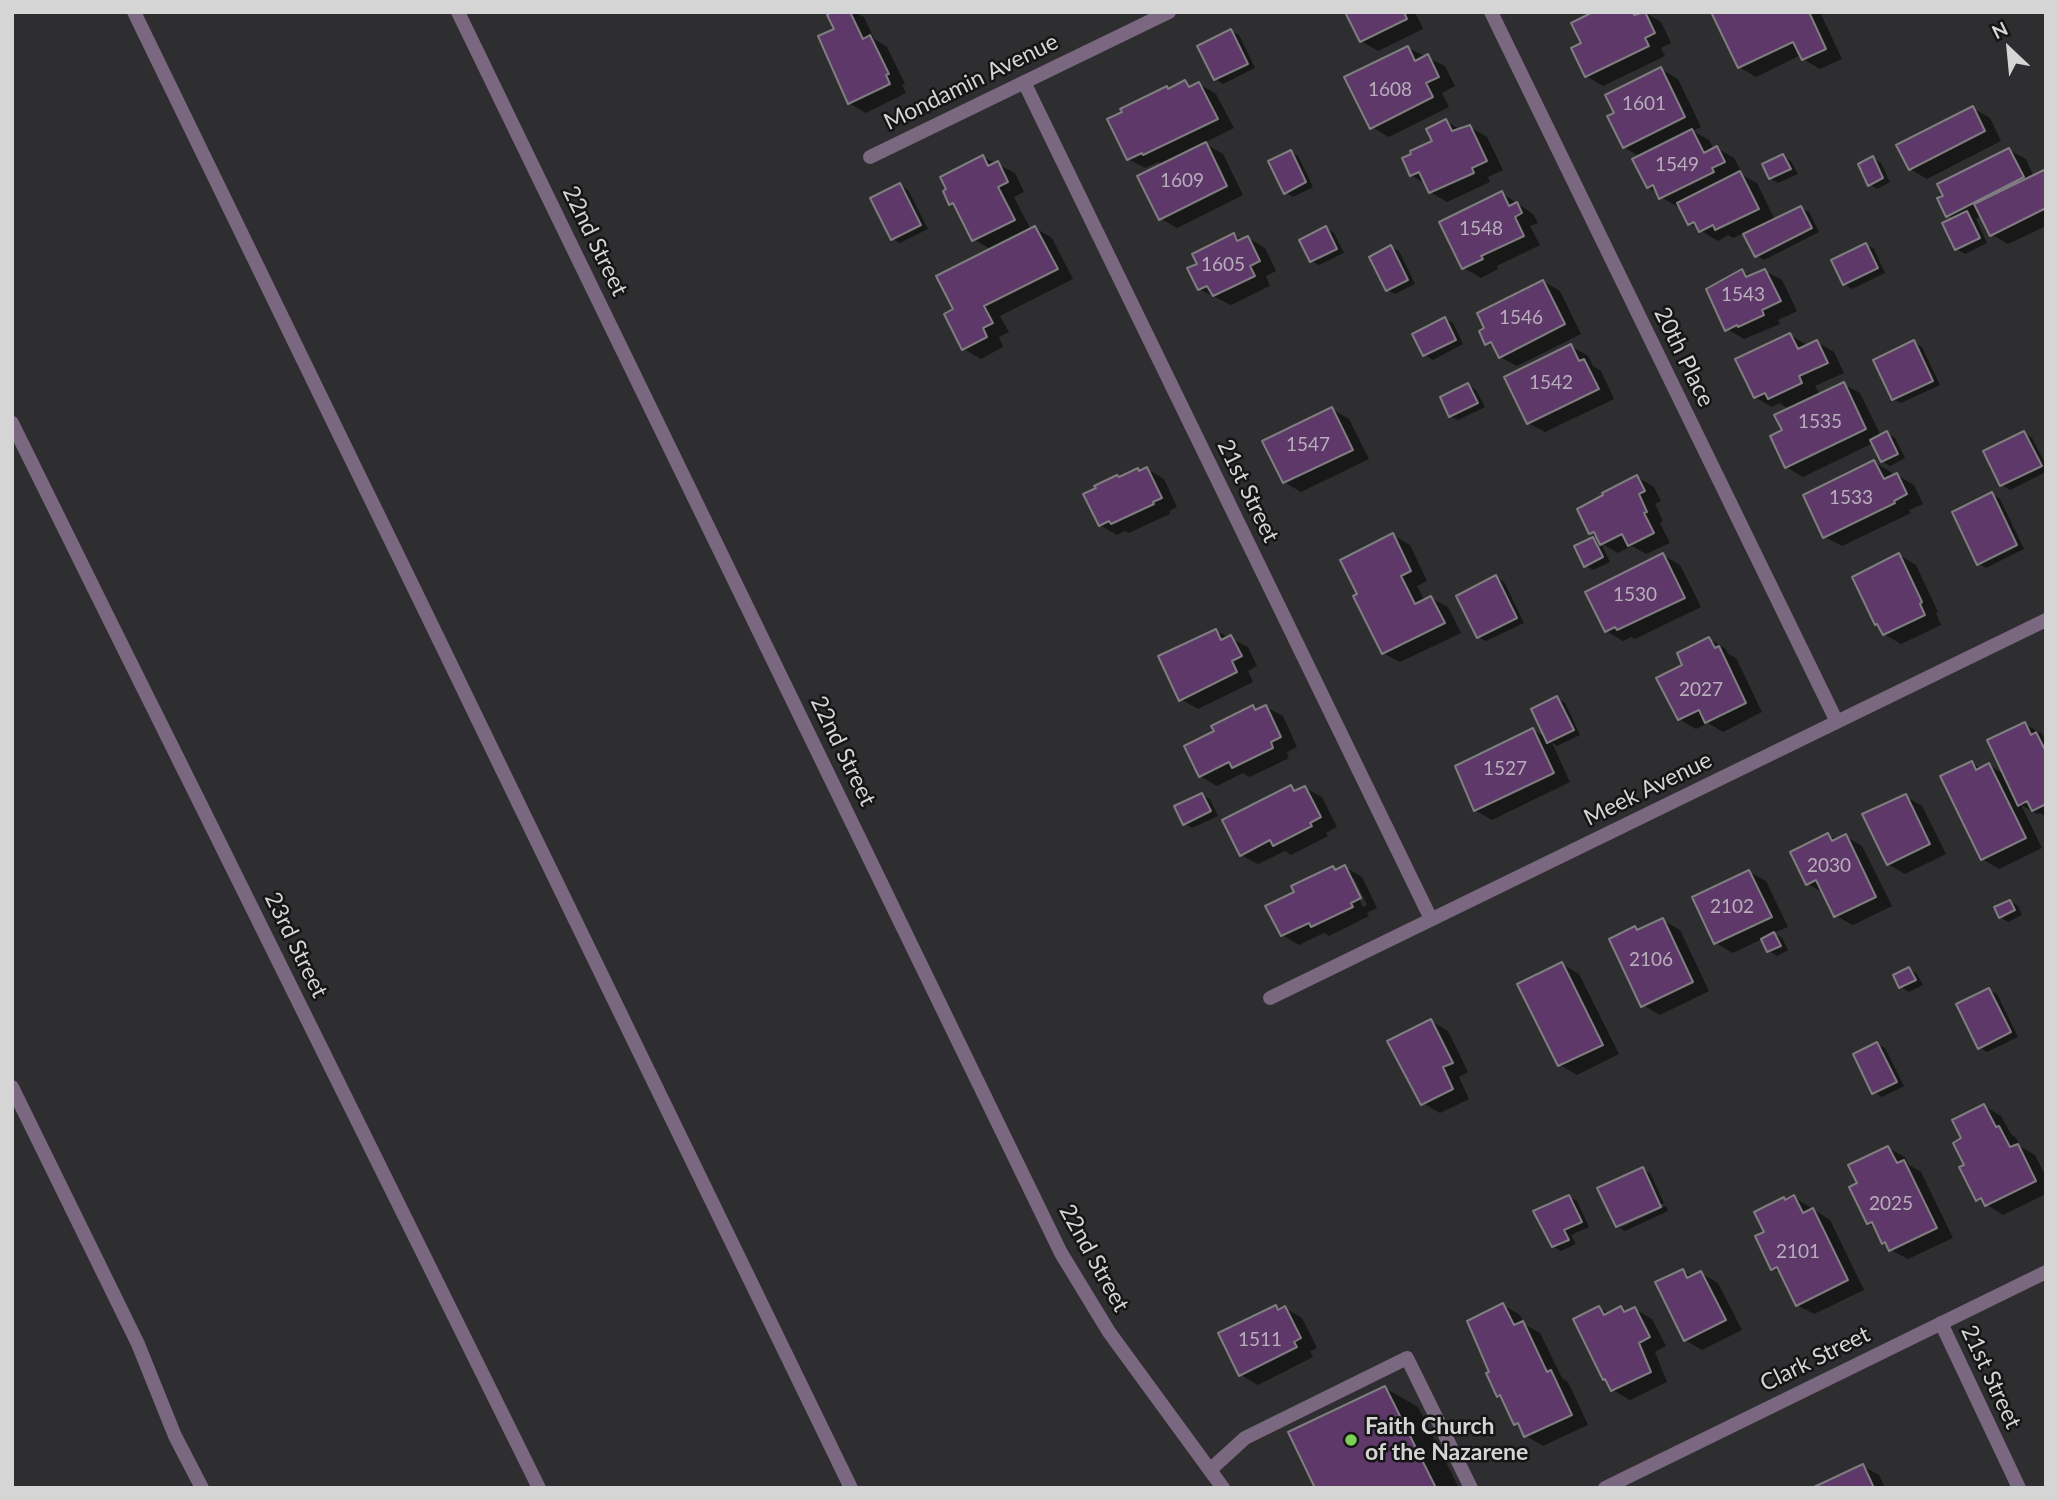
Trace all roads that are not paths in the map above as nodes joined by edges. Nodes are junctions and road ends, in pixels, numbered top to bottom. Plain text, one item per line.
1 (134, 12) edge
2 (458, 12) edge
3 (1169, 12) edge
4 (1491, 12) edge
5 (1024, 82) junction
6 (870, 157) dead end
7 (12, 424) edge
8 (2046, 620) edge
9 (1837, 722) junction
10 (1431, 919) junction
11 (1270, 998) dead end
12 (12, 1087) edge
13 (2046, 1272) edge
14 (1941, 1323) junction
15 (1210, 1469) junction
16 (1630, 1482) edge
17 (202, 1488) edge
18 (538, 1488) edge
19 (852, 1488) edge
20 (1223, 1488) edge
21 (1471, 1488) edge
22 (1605, 1488) edge
23 (2019, 1488) edge

1 - 19 street
2 - 15 street, 22nd Street
3 - 5 street, Mondamin Avenue
4 - 9 street, 20th Place
5 - 6 street, Mondamin Avenue
5 - 10 street, 21st Street
7 - 18 street, 23rd Street
8 - 9 street, Meek Avenue
9 - 10 street, Meek Avenue
10 - 11 street, Meek Avenue
12 - 17 street
13 - 14 street, Clark Street
14 - 16 street, Clark Street
14 - 23 street, 21st Street
15 - 20 street, 22nd Street
15 - 21 street
16 - 22 street, Clark Street

